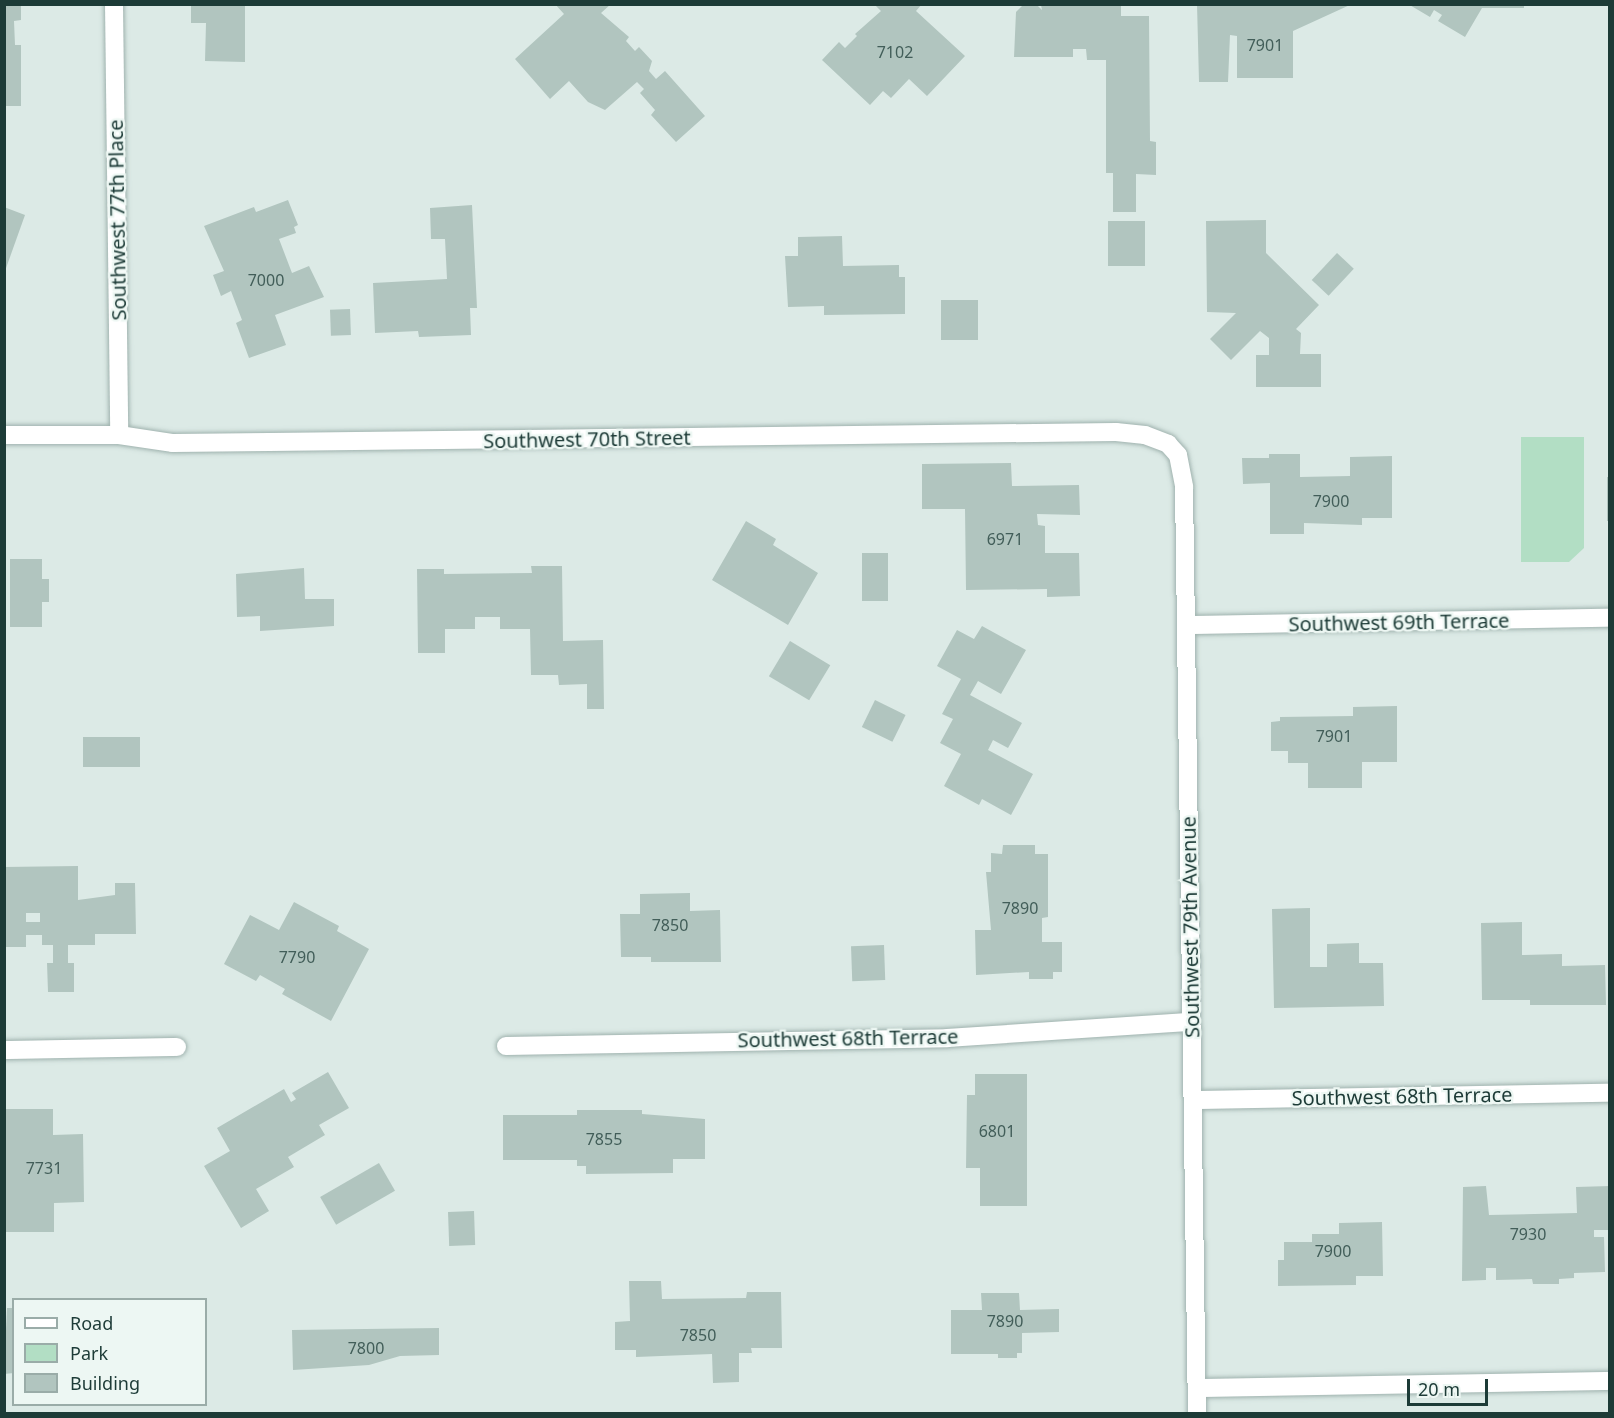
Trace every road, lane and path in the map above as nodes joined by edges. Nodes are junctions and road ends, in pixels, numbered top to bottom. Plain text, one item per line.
1 (114, 4) edge
2 (4, 435) edge
3 (119, 435) junction
4 (1168, 444) joint
5 (1610, 618) edge
6 (1188, 625) junction
7 (1191, 1022) junction
8 (506, 1046) dead end
9 (177, 1047) dead end
10 (4, 1050) edge
11 (1610, 1093) edge
12 (1194, 1100) junction
13 (1610, 1381) edge
14 (1197, 1388) junction
15 (1197, 1413) edge

1 - 3 street, Southwest 77th Place
2 - 3 street, Southwest 70th Street
3 - 4 street, Southwest 70th Street
4 - 6 street, Southwest 79th Avenue
5 - 6 street, Southwest 69th Terrace
6 - 7 street, Southwest 79th Avenue
7 - 8 street, Southwest 68th Terrace
7 - 12 street, Southwest 79th Avenue
9 - 10 street
11 - 12 street, Southwest 68th Terrace
12 - 14 street, Southwest 79th Avenue
13 - 14 street
14 - 15 street, Southwest 79th Avenue

